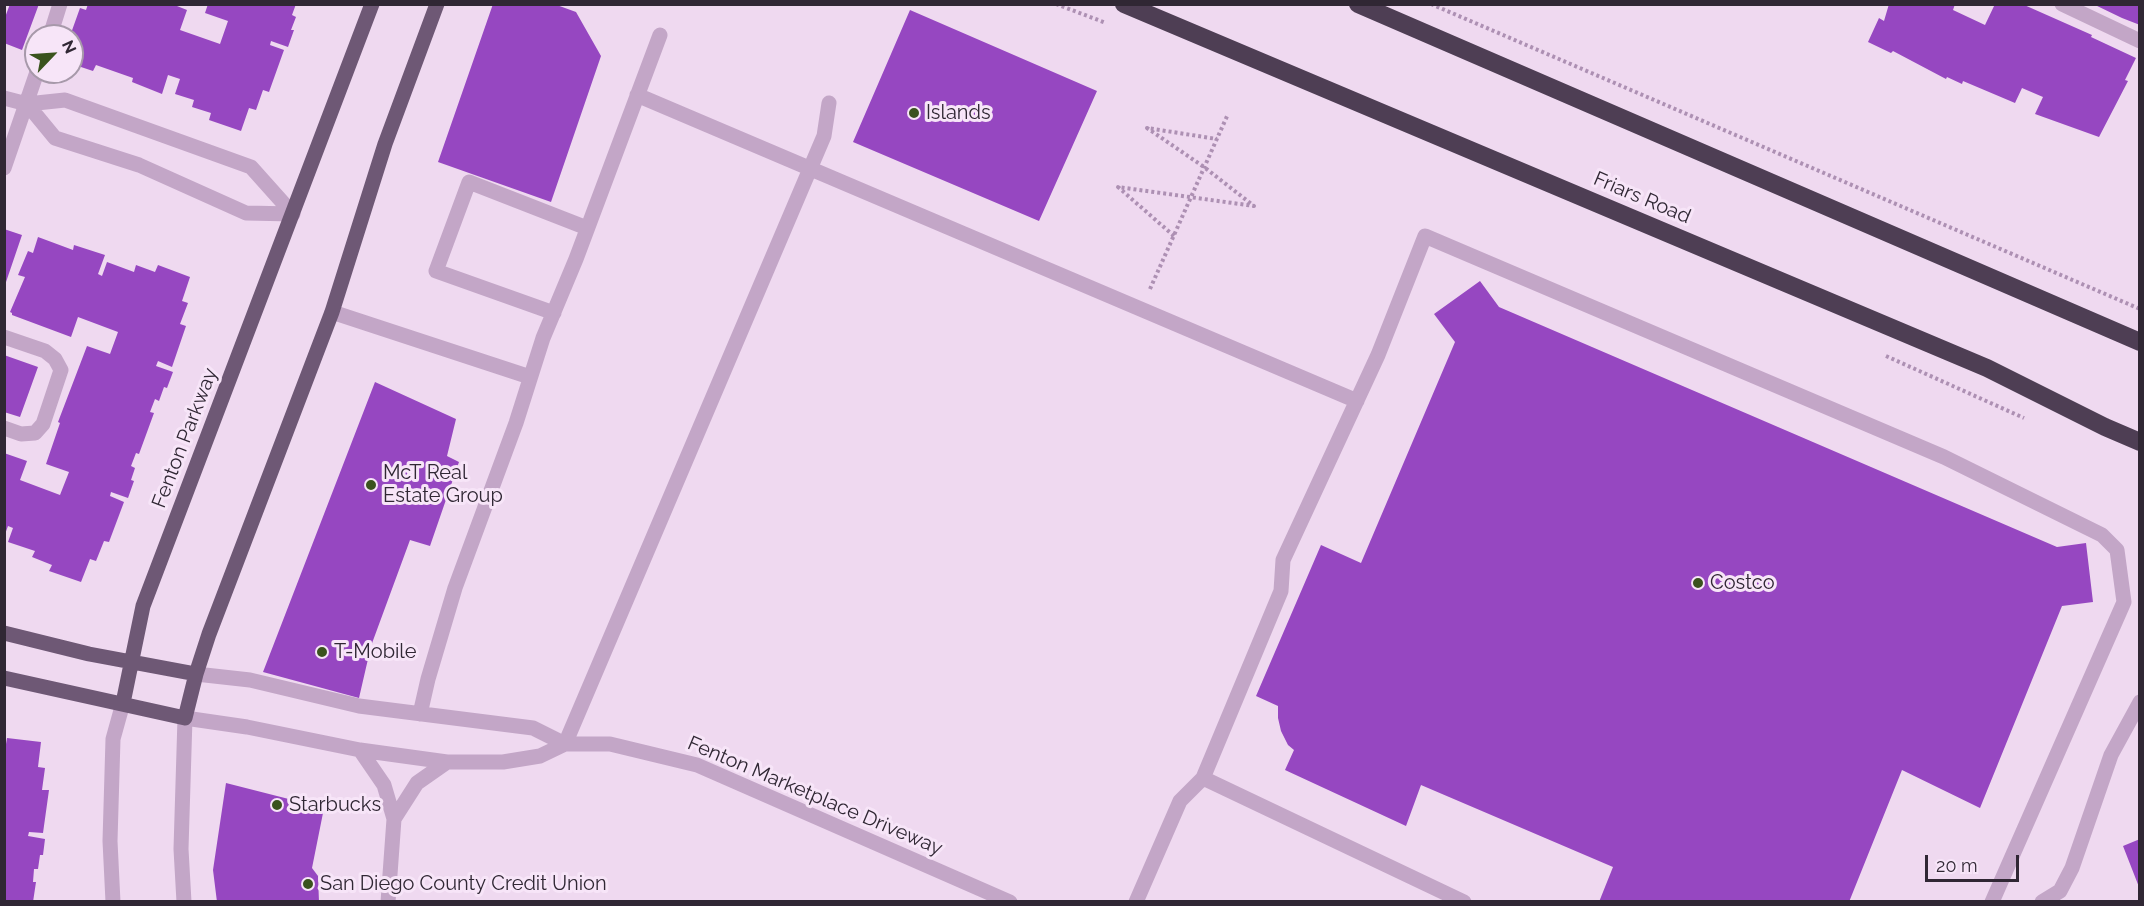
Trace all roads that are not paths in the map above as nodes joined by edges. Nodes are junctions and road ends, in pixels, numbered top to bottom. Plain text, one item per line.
1 (60, 4) edge
2 (372, 4) edge
3 (437, 4) edge
4 (1124, 4) edge
5 (1358, 4) edge
6 (2062, 4) edge
7 (54, 24) edge
8 (660, 35) dead end
9 (2139, 41) edge
10 (34, 84) edge
11 (637, 95) junction
12 (4, 98) edge
13 (829, 103) dead end
14 (27, 104) junction
15 (4, 168) edge
16 (810, 169) junction
17 (293, 214) junction
18 (587, 228) junction
19 (332, 312) junction
20 (554, 313) junction
21 (4, 336) edge
22 (2139, 342) edge
23 (530, 377) junction
24 (1357, 401) junction
25 (4, 428) edge
26 (2139, 442) edge
27 (4, 633) edge
28 (131, 663) junction
29 (196, 674) junction
30 (4, 678) edge
31 (2139, 702) edge
32 (123, 703) junction
33 (420, 714) junction
34 (186, 718) junction
35 (565, 744) junction
36 (360, 750) junction
37 (447, 762) junction
38 (1203, 778) junction
39 (394, 819) junction
40 (112, 902) edge
41 (184, 902) edge
42 (388, 902) edge
43 (1010, 902) edge
44 (1136, 902) edge
45 (1464, 902) edge
46 (1992, 902) edge
47 (2042, 902) edge

1 - 7 street
2 - 17 main road, Fenton Parkway
3 - 19 main road
4 - 26 highway, Friars Road
5 - 22 highway
6 - 9 street
8 - 11 street
10 - 14 street
11 - 16 street
11 - 18 street
12 - 14 street
13 - 16 street
14 - 15 street
14 - 17 street
14 - 17 street
16 - 24 street
16 - 35 street
17 - 28 main road, Fenton Parkway
18 - 20 street
18 - 20 street
19 - 23 street
19 - 29 main road
20 - 23 street
21 - 25 street
23 - 33 street
24 - 38 street
24 - 46 street
27 - 28 main road
28 - 29 main road
28 - 32 main road, Fenton Parkway
29 - 33 street, Fenton Marketplace Driveway
29 - 34 main road
30 - 32 main road
31 - 47 street
32 - 34 main road
32 - 40 street, Fenton Parkway
33 - 35 street, Fenton Marketplace Driveway
34 - 36 street, Fenton Marketplace Driveway
34 - 41 street
35 - 37 street, Fenton Marketplace Driveway
35 - 43 street, Fenton Marketplace Driveway
36 - 37 street, Fenton Marketplace Driveway
36 - 39 street
37 - 39 street
38 - 44 street
38 - 45 street
39 - 42 street

